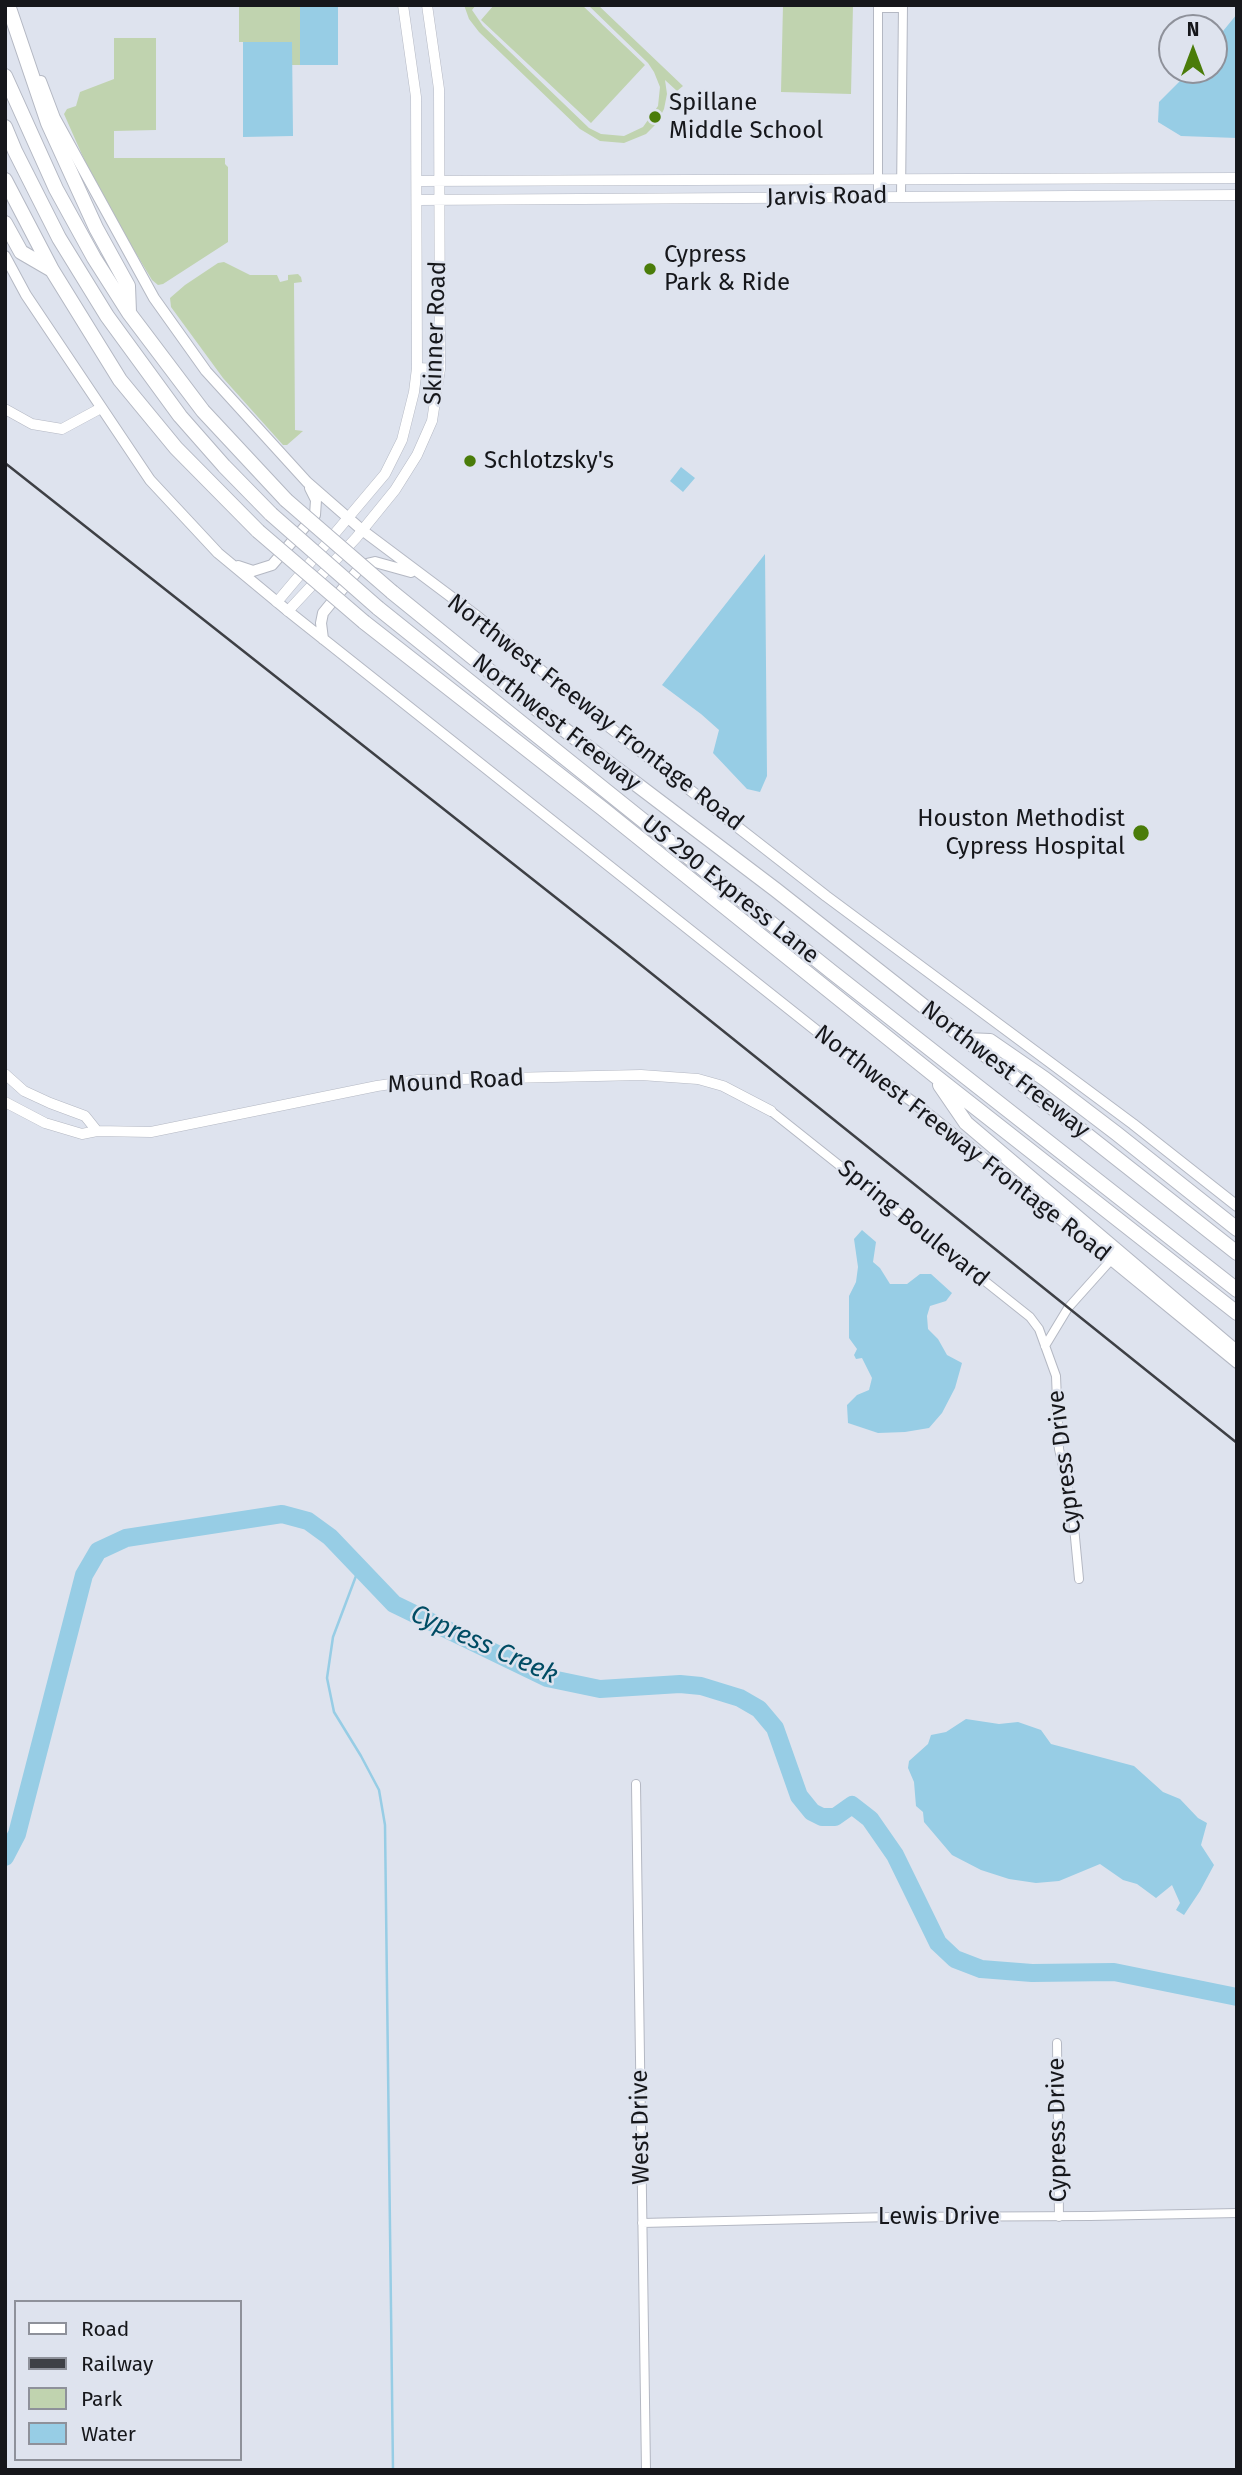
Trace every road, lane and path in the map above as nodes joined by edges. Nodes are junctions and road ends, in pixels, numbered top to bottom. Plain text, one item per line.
1 (9, 5) edge
2 (403, 5) edge
3 (427, 5) edge
4 (878, 6) edge
5 (903, 7) edge
6 (5, 76) edge
7 (5, 127) edge
8 (1237, 178) edge
9 (878, 179) junction
10 (901, 179) junction
11 (1110, 179) junction
12 (5, 180) edge
13 (417, 181) junction
14 (438, 181) junction
15 (641, 181) junction
16 (1110, 194) junction
17 (1237, 195) edge
18 (878, 196) junction
19 (901, 196) junction
20 (641, 199) junction
21 (417, 200) junction
22 (438, 200) junction
23 (5, 223) edge
24 (5, 256) edge
25 (52, 270) junction
26 (129, 313) junction
27 (417, 368) junction
28 (440, 369) junction
29 (101, 408) junction
30 (5, 409) edge
31 (307, 482) junction
32 (348, 517) junction
33 (362, 530) junction
34 (232, 564) junction
35 (417, 573) junction
36 (277, 602) junction
37 (288, 611) junction
38 (324, 639) junction
39 (966, 1040) junction
40 (5, 1074) edge
41 (933, 1074) junction
42 (5, 1102) edge
43 (771, 1111) joint
44 (97, 1131) junction
45 (1237, 1206) edge
46 (1237, 1229) edge
47 (1237, 1253) edge
48 (1111, 1260) junction
49 (1237, 1290) edge
50 (1237, 1313) edge
51 (1045, 1346) junction
52 (1237, 1353) edge
53 (1237, 1363) edge
54 (1079, 1579) dead end
55 (636, 1784) dead end
56 (1057, 2043) dead end
57 (1237, 2213) edge
58 (1059, 2217) junction
59 (642, 2223) junction
60 (646, 2470) edge

1 - 26 highway
1 - 31 main road, Northwest Freeway Frontage Road
2 - 13 street, Skinner Road
3 - 14 street, Skinner Road
4 - 5 street
4 - 9 street
5 - 10 street
6 - 26 highway, Northwest Freeway
7 - 49 highway, US 290 Express Lane, bridge
8 - 11 street, Jarvis Road
9 - 10 street, Jarvis Road
9 - 15 street, Jarvis Road
9 - 18 street
10 - 11 street, Jarvis Road
10 - 19 street
11 - 16 street
12 - 25 highway, Northwest Freeway
13 - 14 street, Jarvis Road
13 - 21 street, Skinner Road
14 - 15 street, Jarvis Road
14 - 22 street, Skinner Road
15 - 20 street
16 - 17 street, Jarvis Road
16 - 19 street, Jarvis Road
18 - 19 street, Jarvis Road
18 - 20 street, Jarvis Road
20 - 22 street, Jarvis Road
21 - 22 street, Jarvis Road
21 - 27 street, Skinner Road
22 - 28 street, Skinner Road
23 - 25 highway
24 - 29 main road, Northwest Freeway Frontage Road
25 - 41 highway, Northwest Freeway, bridge
26 - 39 highway, Northwest Freeway, bridge
27 - 28 street
27 - 32 street, Skinner Road
28 - 33 street, Skinner Road
29 - 30 street
29 - 34 main road, Northwest Freeway Frontage Road
31 - 32 main road, Northwest Freeway Frontage Road
31 - 34 main road
32 - 33 main road, Northwest Freeway Frontage Road
32 - 36 street, Skinner Road
33 - 35 main road, Northwest Freeway Frontage Road
33 - 37 street, Skinner Road
34 - 36 main road, Northwest Freeway Frontage Road
35 - 38 main road
35 - 45 main road, Northwest Freeway Frontage Road
36 - 37 main road, Northwest Freeway Frontage Road
37 - 38 main road, Northwest Freeway Frontage Road
38 - 48 main road, Northwest Freeway Frontage Road
39 - 46 highway
39 - 47 highway, Northwest Freeway
40 - 44 street
41 - 50 highway, Northwest Freeway
41 - 52 highway
42 - 44 street, Mound Road
43 - 44 street, Mound Road
43 - 51 street, Spring Boulevard
48 - 51 street
48 - 53 main road, Northwest Freeway Frontage Road
51 - 54 street, Cypress Drive
55 - 59 street, West Drive
56 - 58 street, Cypress Drive
57 - 58 street, Lewis Drive
58 - 59 street, Lewis Drive
59 - 60 street, West Drive

